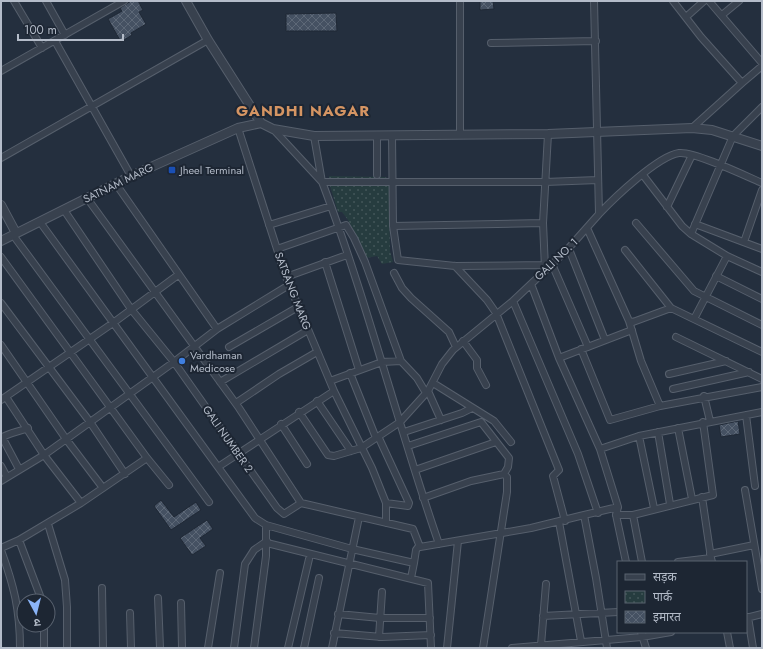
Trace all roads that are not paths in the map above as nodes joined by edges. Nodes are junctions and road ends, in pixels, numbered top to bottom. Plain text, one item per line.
1 (14, 1) edge
2 (46, 1) edge
3 (124, 1) edge
4 (186, 1) edge
5 (460, 1) edge
6 (594, 1) edge
7 (674, 1) edge
8 (704, 1) edge
9 (709, 1) edge
10 (739, 1) edge
11 (722, 15) junction
12 (686, 17) junction
13 (65, 35) junction
14 (208, 40) junction
15 (55, 41) junction
16 (596, 41) junction
17 (491, 43) dead end
18 (42, 48) junction
19 (762, 62) edge
20 (762, 66) edge
21 (1, 71) edge
22 (742, 83) junction
23 (92, 105) junction
24 (762, 107) edge
25 (261, 123) junction
26 (238, 128) junction
27 (692, 128) junction
28 (273, 129) junction
29 (604, 132) junction
30 (548, 134) junction
31 (460, 135) junction
32 (314, 136) junction
33 (377, 136) junction
34 (392, 136) junction
35 (733, 136) junction
36 (762, 146) edge
37 (692, 155) junction
38 (1, 158) edge
39 (721, 167) junction
40 (377, 175) dead end
41 (643, 175) junction
42 (131, 176) junction
43 (598, 180) junction
44 (393, 181) junction
45 (322, 182) junction
46 (545, 182) junction
47 (116, 184) junction
48 (762, 184) edge
49 (762, 190) edge
50 (87, 198) junction
51 (1, 205) edge
52 (331, 206) junction
53 (667, 207) junction
54 (64, 210) junction
55 (599, 214) junction
56 (40, 222) junction
57 (543, 223) junction
58 (636, 223) dead end
59 (695, 224) junction
60 (269, 225) junction
61 (393, 226) junction
62 (338, 227) junction
63 (587, 228) junction
64 (15, 234) junction
65 (691, 234) junction
66 (1, 241) edge
67 (744, 242) junction
68 (569, 249) junction
69 (762, 249) edge
70 (277, 250) junction
71 (625, 250) dead end
72 (347, 254) junction
73 (727, 256) junction
74 (1, 257) edge
75 (325, 262) junction
76 (552, 264) junction
77 (455, 266) junction
78 (545, 267) junction
79 (762, 272) edge
80 (394, 273) dead end
81 (178, 275) junction
82 (716, 276) junction
83 (286, 277) junction
84 (531, 284) junction
85 (289, 285) junction
86 (155, 292) junction
87 (705, 297) junction
88 (762, 299) edge
89 (513, 301) junction
90 (1, 302) edge
91 (298, 307) junction
92 (671, 308) junction
93 (132, 309) junction
94 (496, 314) junction
95 (694, 319) junction
96 (629, 321) junction
97 (113, 323) junction
98 (762, 325) edge
99 (217, 329) junction
100 (308, 330) junction
101 (632, 330) junction
102 (676, 337) dead end
103 (89, 340) junction
104 (605, 340) junction
105 (463, 341) junction
106 (1, 345) edge
107 (194, 346) junction
108 (229, 347) dead end
109 (456, 347) junction
110 (588, 347) junction
111 (581, 349) junction
112 (71, 352) junction
113 (317, 352) junction
114 (762, 352) edge
115 (559, 358) junction
116 (401, 361) junction
117 (726, 361) junction
118 (174, 362) junction
119 (382, 362) junction
120 (48, 367) junction
121 (359, 370) junction
122 (749, 372) junction
123 (350, 373) junction
124 (669, 374) dead end
125 (154, 377) junction
126 (762, 379) edge
127 (330, 381) junction
128 (27, 382) junction
129 (220, 382) junction
130 (433, 383) junction
131 (486, 384) dead end
132 (762, 387) edge
133 (673, 389) dead end
134 (334, 391) junction
135 (427, 392) junction
136 (130, 394) junction
137 (704, 396) junction
138 (4, 399) edge
139 (317, 401) junction
140 (236, 403) junction
141 (660, 406) junction
142 (111, 407) junction
143 (472, 408) junction
144 (299, 412) junction
145 (762, 412) edge
146 (746, 415) junction
147 (441, 420) junction
148 (706, 421) junction
149 (90, 422) junction
150 (400, 422) junction
151 (281, 424) junction
152 (28, 428) junction
153 (678, 428) junction
154 (404, 432) junction
155 (658, 432) junction
156 (639, 436) junction
157 (377, 437) junction
158 (2, 438) edge
159 (66, 439) junction
160 (259, 439) junction
161 (496, 442) junction
162 (511, 442) dead end
163 (408, 446) junction
164 (361, 448) junction
165 (600, 448) junction
166 (352, 451) junction
167 (237, 453) junction
168 (44, 455) junction
169 (148, 458) junction
170 (307, 464) dead end
171 (1, 466) edge
172 (218, 467) junction
173 (19, 469) junction
174 (415, 470) junction
175 (125, 474) junction
176 (504, 474) junction
177 (7, 477) junction
178 (1, 481) edge
179 (169, 485) dead end
180 (755, 486) dead end
181 (103, 488) junction
182 (745, 490) dead end
183 (702, 497) junction
184 (423, 498) junction
185 (692, 499) junction
186 (209, 502) dead end
187 (81, 503) junction
188 (300, 503) junction
189 (386, 503) junction
190 (670, 504) junction
191 (618, 507) junction
192 (654, 508) junction
193 (598, 513) junction
194 (616, 515) junction
195 (633, 515) junction
196 (584, 516) junction
197 (359, 518) junction
198 (562, 521) junction
199 (48, 524) junction
200 (386, 524) junction
201 (266, 525) junction
202 (501, 532) junction
203 (20, 540) junction
204 (458, 541) junction
205 (267, 542) junction
206 (439, 544) junction
207 (754, 545) junction
208 (419, 546) junction
209 (1, 549) edge
210 (352, 549) junction
211 (711, 558) edge
212 (309, 559) dead end
213 (626, 561) edge
214 (642, 561) edge
215 (686, 561) edge
216 (414, 563) junction
217 (349, 565) junction
218 (220, 573) dead end
219 (319, 578) dead end
220 (411, 578) junction
221 (546, 584) dead end
222 (102, 588) dead end
223 (762, 589) edge
224 (382, 592) dead end
225 (39, 593) edge
226 (158, 598) dead end
227 (181, 603) dead end
228 (601, 612) junction
229 (617, 612) edge
230 (130, 613) dead end
231 (338, 614) junction
232 (576, 614) junction
233 (762, 614) edge
234 (543, 616) junction
235 (380, 618) junction
236 (430, 618) junction
237 (747, 618) edge
238 (44, 633) edge
239 (659, 633) edge
240 (727, 633) edge
241 (334, 634) junction
242 (642, 634) edge
243 (431, 635) junction
244 (379, 637) junction
245 (605, 640) junction
246 (580, 641) junction
247 (541, 645) junction
248 (528, 647) edge
249 (20, 648) edge
250 (44, 648) edge
251 (67, 648) edge
252 (103, 648) edge
253 (131, 648) edge
254 (160, 648) edge
255 (182, 648) edge
256 (208, 648) edge
257 (234, 648) edge
258 (254, 648) edge
259 (288, 648) edge
260 (304, 648) edge
261 (332, 648) edge
262 (432, 648) edge
263 (447, 648) edge
264 (483, 648) edge
265 (512, 648) edge
266 (607, 648) edge
267 (646, 648) edge
268 (730, 648) edge
269 (753, 648) edge

1 - 18 street
2 - 13 street
3 - 13 street
4 - 14 street
5 - 31 street
6 - 16 street
7 - 12 street
8 - 12 street
9 - 11 street
10 - 11 street
11 - 19 street
12 - 22 street
13 - 15 street
14 - 23 street
14 - 25 street
15 - 18 street
15 - 23 street
16 - 17 street
16 - 29 street
18 - 21 street
20 - 22 street
22 - 27 street
23 - 38 street
23 - 42 street
24 - 35 street
25 - 26 street, SATNAM MARG
25 - 28 street
26 - 42 street, SATNAM MARG
26 - 60 street, SATSANG MARG
27 - 29 street
27 - 35 street
28 - 32 street
28 - 45 street
29 - 30 street
29 - 43 street
30 - 31 street
30 - 46 street
31 - 34 street
32 - 33 street
32 - 45 street
33 - 34 street
33 - 40 street
34 - 44 street
35 - 36 street
35 - 39 street
37 - 39 street
37 - 41 street, GALI NO. 1
37 - 53 street
39 - 48 street
39 - 59 street
41 - 53 street
41 - 55 street, GALI NO. 1
42 - 47 street, SATNAM MARG
43 - 46 street
43 - 55 street
44 - 45 street
44 - 46 street
44 - 61 street
45 - 52 street
46 - 57 street
47 - 50 street, SATNAM MARG
47 - 81 street
49 - 67 street
50 - 54 street, SATNAM MARG
50 - 86 street
51 - 64 street
52 - 60 street
52 - 62 street
53 - 65 street
54 - 56 street, SATNAM MARG
54 - 93 street, GALI NUMBER 2
55 - 63 street, GALI NO. 1
56 - 64 street, SATNAM MARG
56 - 97 street
57 - 61 street
57 - 78 street
58 - 87 street
59 - 65 street
59 - 67 street
60 - 70 street, SATSANG MARG
61 - 77 street
62 - 70 street
62 - 72 street
62 - 116 street
63 - 68 street, GALI NO. 1
63 - 96 street
64 - 66 street, SATNAM MARG
64 - 103 street
65 - 73 street
67 - 69 street
68 - 76 street, GALI NO. 1
68 - 104 street
70 - 83 street, SATSANG MARG
71 - 92 street
72 - 75 street
72 - 119 street
73 - 79 street
73 - 82 street
74 - 112 street
75 - 83 street
75 - 121 street
76 - 78 street, GALI NO. 1
76 - 110 street
77 - 78 street
77 - 94 street
78 - 84 street, GALI NO. 1
80 - 109 street
81 - 86 street
81 - 99 street
82 - 87 street
82 - 88 street
83 - 85 street, SATSANG MARG
84 - 89 street, GALI NO. 1
84 - 115 street
85 - 91 street, SATSANG MARG
85 - 99 street
86 - 93 street
86 - 107 street
87 - 95 street
87 - 98 street
89 - 94 street, GALI NO. 1
89 - 193 street
90 - 120 street
91 - 100 street, SATSANG MARG
91 - 108 street
92 - 95 street
92 - 96 street
93 - 97 street
93 - 118 street, GALI NUMBER 2
94 - 105 street, GALI NO. 1
94 - 198 street
95 - 114 street
96 - 101 street
97 - 103 street
97 - 125 street
99 - 107 street
100 - 113 street, SATSANG MARG
100 - 129 street
101 - 104 street
101 - 141 street
102 - 117 street
103 - 112 street
103 - 136 street
104 - 110 street
105 - 109 street, GALI NO. 1
105 - 131 street
106 - 128 street
107 - 118 street
107 - 129 street
109 - 130 street, GALI NO. 1
110 - 111 street
111 - 115 street
111 - 141 street
112 - 120 street
112 - 142 street
113 - 127 street, SATSANG MARG
113 - 140 street
115 - 165 street
116 - 119 street
116 - 135 street
117 - 122 street
117 - 124 street
118 - 125 street
118 - 167 street, GALI NUMBER 2
119 - 121 street
119 - 150 street
120 - 128 street
120 - 149 street
121 - 123 street
122 - 126 street
122 - 133 street
123 - 127 street
123 - 157 street
125 - 136 street
125 - 172 street
127 - 134 street, SATSANG MARG
128 - 138 street
128 - 159 street
129 - 140 street
130 - 135 street, GALI NO. 1
130 - 143 street
132 - 137 street
134 - 139 street
134 - 164 street, SATSANG MARG
135 - 147 street
135 - 150 street, GALI NO. 1
136 - 142 street
136 - 186 street
137 - 141 street
137 - 148 street
138 - 152 street
139 - 144 street
139 - 166 street
140 - 160 street
142 - 149 street
142 - 169 street
143 - 147 street
143 - 162 street
144 - 151 street
144 - 166 street, GALI NO. 1
145 - 146 street
146 - 148 street
146 - 180 street
147 - 154 street
148 - 153 street
148 - 183 street
149 - 159 street
149 - 175 street
150 - 154 street
150 - 157 street, GALI NO. 1
151 - 160 street
151 - 170 street
152 - 158 street
152 - 168 street
153 - 155 street
153 - 185 street
154 - 163 street
155 - 156 street
155 - 190 street
156 - 165 street
156 - 192 street
157 - 164 street, GALI NO. 1
157 - 189 street
158 - 173 street
159 - 168 street
159 - 181 street
160 - 167 street
160 - 188 street
161 - 163 street
161 - 174 street
161 - 176 street
163 - 174 street
164 - 166 street, GALI NO. 1
164 - 189 street, SATSANG MARG
165 - 191 street
167 - 172 street
167 - 188 street, GALI NUMBER 2
168 - 173 street
168 - 187 street
169 - 175 street
169 - 179 street
171 - 177 street
172 - 201 street
173 - 177 street
174 - 184 street
175 - 181 street
176 - 184 street
176 - 202 street
177 - 178 street
181 - 187 street
182 - 207 street
183 - 185 street
183 - 211 street
184 - 206 street
185 - 190 street
187 - 199 street
188 - 197 street
189 - 200 street
190 - 192 street
191 - 193 street
191 - 194 street
192 - 195 street
193 - 196 street
194 - 195 street
194 - 213 street
195 - 214 street
196 - 198 street
196 - 228 street
197 - 200 street
197 - 210 street
198 - 202 street
198 - 232 street
199 - 203 street
199 - 251 street
200 - 208 street
201 - 205 street
201 - 210 street
202 - 204 street
202 - 264 street
203 - 209 street
203 - 225 street
204 - 206 street
204 - 263 street
205 - 217 street
205 - 257 street
205 - 258 street
206 - 208 street
207 - 211 street
207 - 223 street
208 - 216 street
209 - 249 street
210 - 216 street
210 - 217 street
211 - 215 street
212 - 259 street
216 - 220 street
217 - 220 street
217 - 231 street
218 - 256 street
219 - 260 street
220 - 236 street
221 - 234 street
222 - 252 street
224 - 235 street
226 - 254 street
227 - 255 street
228 - 229 street
228 - 232 street
228 - 245 street
230 - 253 street
231 - 235 street
231 - 241 street
232 - 234 street
232 - 246 street
233 - 237 street
234 - 247 street
235 - 236 street
235 - 244 street
236 - 243 street
237 - 269 street
238 - 250 street
239 - 242 street
240 - 268 street
241 - 244 street
241 - 261 street
242 - 245 street
242 - 267 street
243 - 244 street
243 - 262 street
245 - 246 street
245 - 266 street
246 - 247 street
247 - 248 street
248 - 265 street

